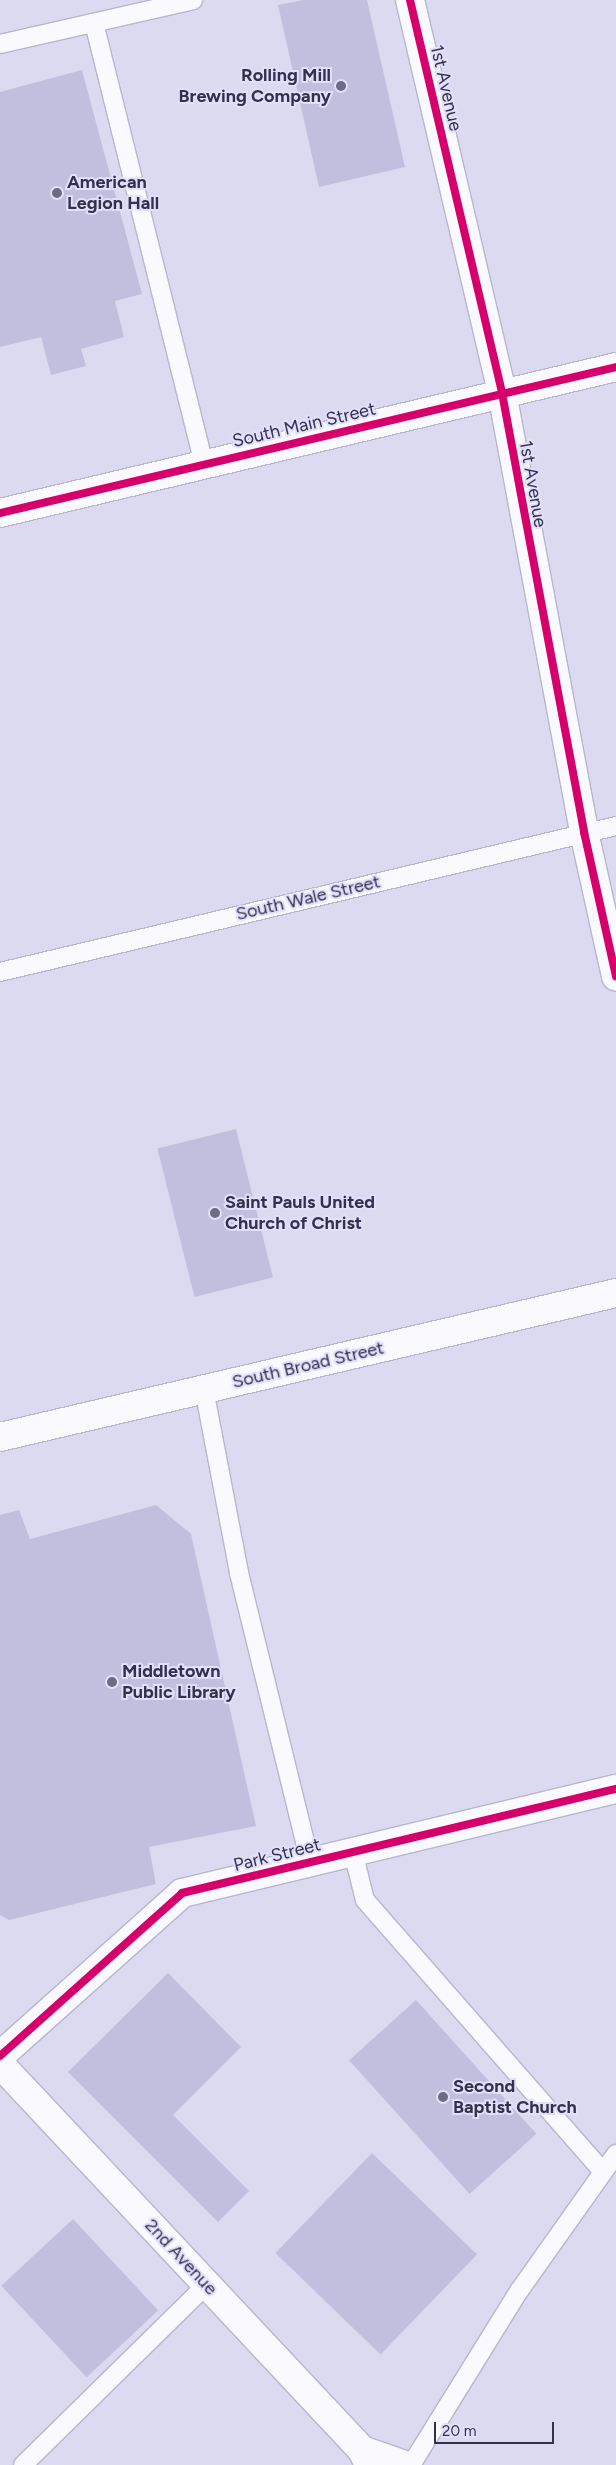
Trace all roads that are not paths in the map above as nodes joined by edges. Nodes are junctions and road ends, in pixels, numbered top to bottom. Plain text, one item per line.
1 (193, 0) edge
2 (410, 0) edge
3 (94, 23) junction
4 (0, 44) edge
5 (616, 367) edge
6 (502, 393) junction
7 (204, 464) junction
8 (0, 513) edge
9 (616, 826) edge
10 (584, 832) junction
11 (0, 972) edge
12 (616, 976) edge
13 (616, 1293) edge
14 (204, 1389) junction
15 (0, 1437) edge
16 (616, 1788) edge
17 (353, 1852) junction
18 (310, 1862) junction
19 (0, 2056) edge
20 (0, 2064) edge
21 (616, 2154) edge
22 (603, 2172) junction
23 (206, 2285) junction
24 (365, 2458) edge
25 (22, 2465) edge
26 (406, 2465) edge
27 (410, 2465) edge

1 - 3 lane
2 - 6 street, 1st Avenue
3 - 4 lane
3 - 7 lane
5 - 6 street, South Main Street
6 - 7 street, South Main Street
6 - 10 street, 1st Avenue
7 - 8 street, South Main Street
9 - 10 lane, South Wale Street
10 - 11 lane, South Wale Street
10 - 12 street, 1st Avenue
13 - 14 street, South Broad Street
14 - 15 street, South Broad Street
14 - 18 lane
16 - 17 street, Park Street
17 - 18 street, Park Street
17 - 22 lane
18 - 19 street, Park Street
20 - 23 street, 2nd Avenue
21 - 22 lane
22 - 27 lane
23 - 24 street, 2nd Avenue
23 - 25 lane
24 - 26 street, 2nd Avenue

